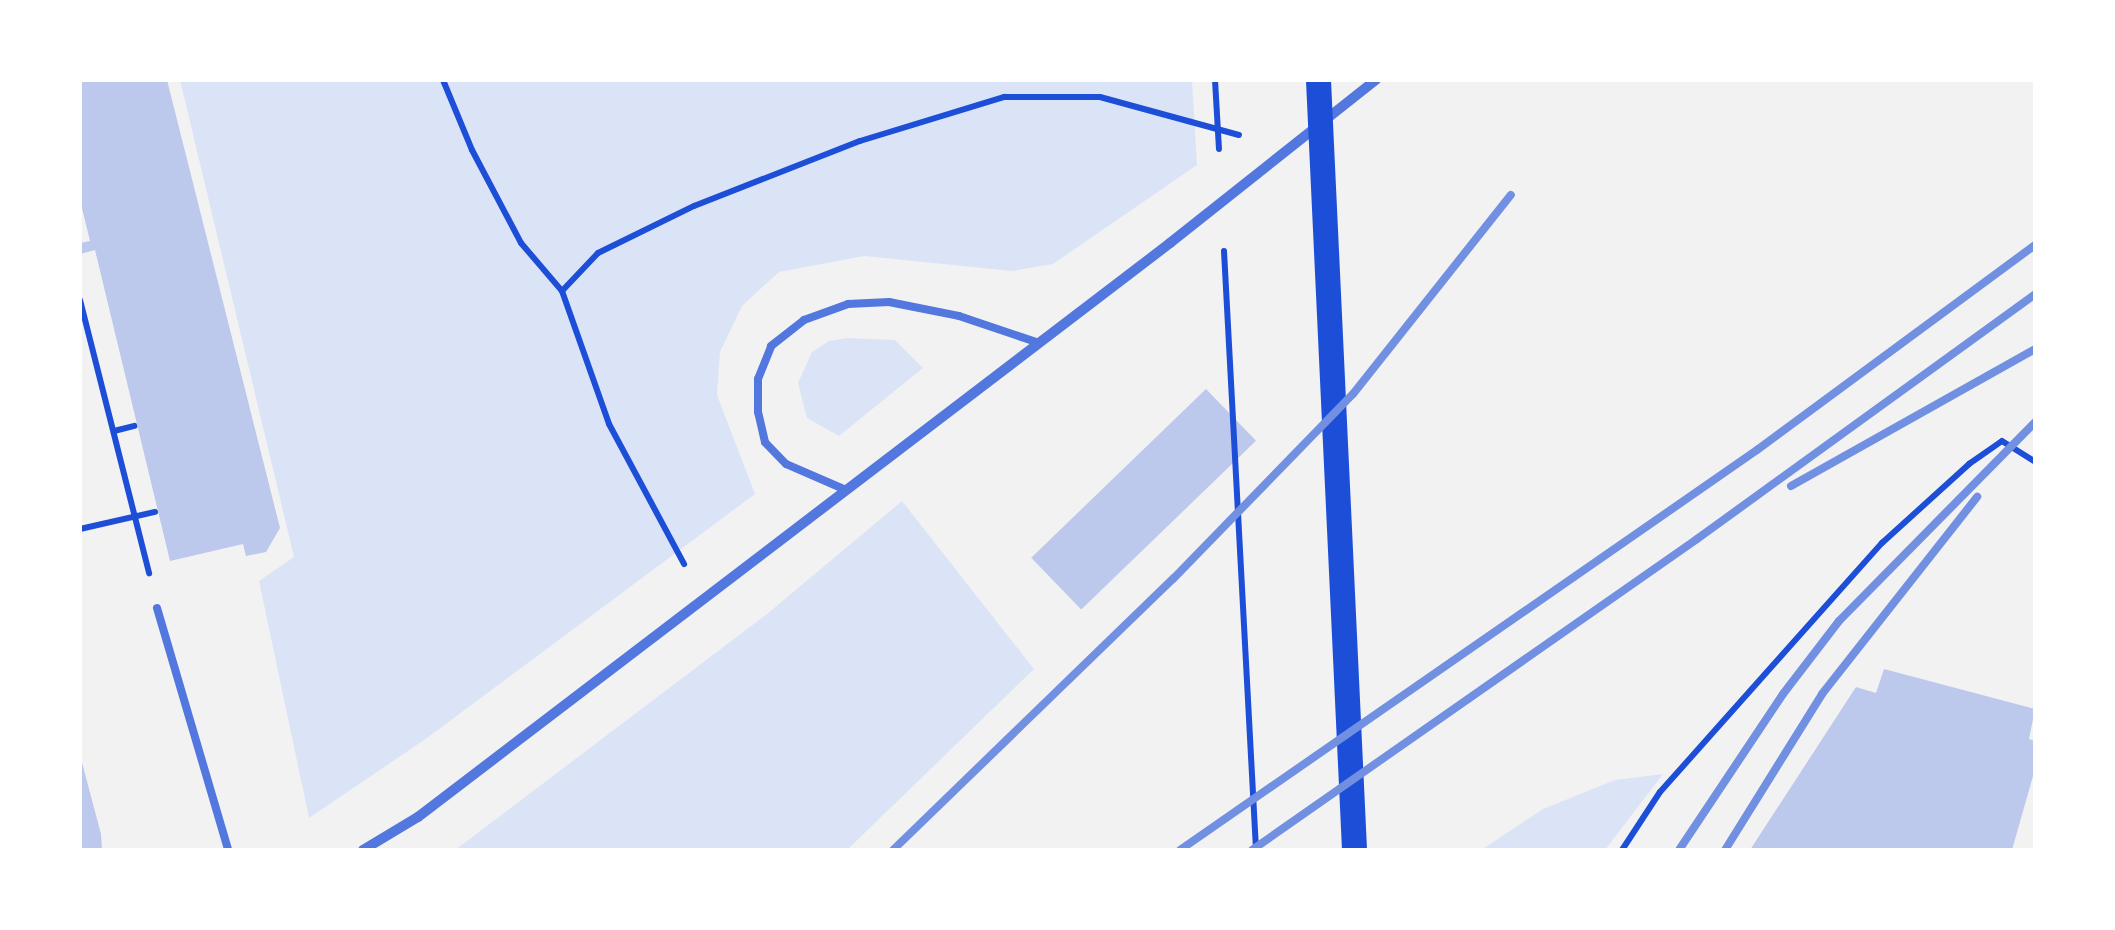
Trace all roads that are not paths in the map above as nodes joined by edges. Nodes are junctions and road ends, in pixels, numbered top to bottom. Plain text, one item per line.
1 (1318, 80) edge
2 (1376, 80) edge
3 (1039, 343) junction
4 (846, 490) junction
5 (157, 608) road end
6 (228, 850) edge
7 (363, 850) edge
8 (1354, 850) edge

1 - 8 main road
2 - 3 street
3 - 4 street
3 - 4 lane
4 - 7 street
5 - 6 lane

